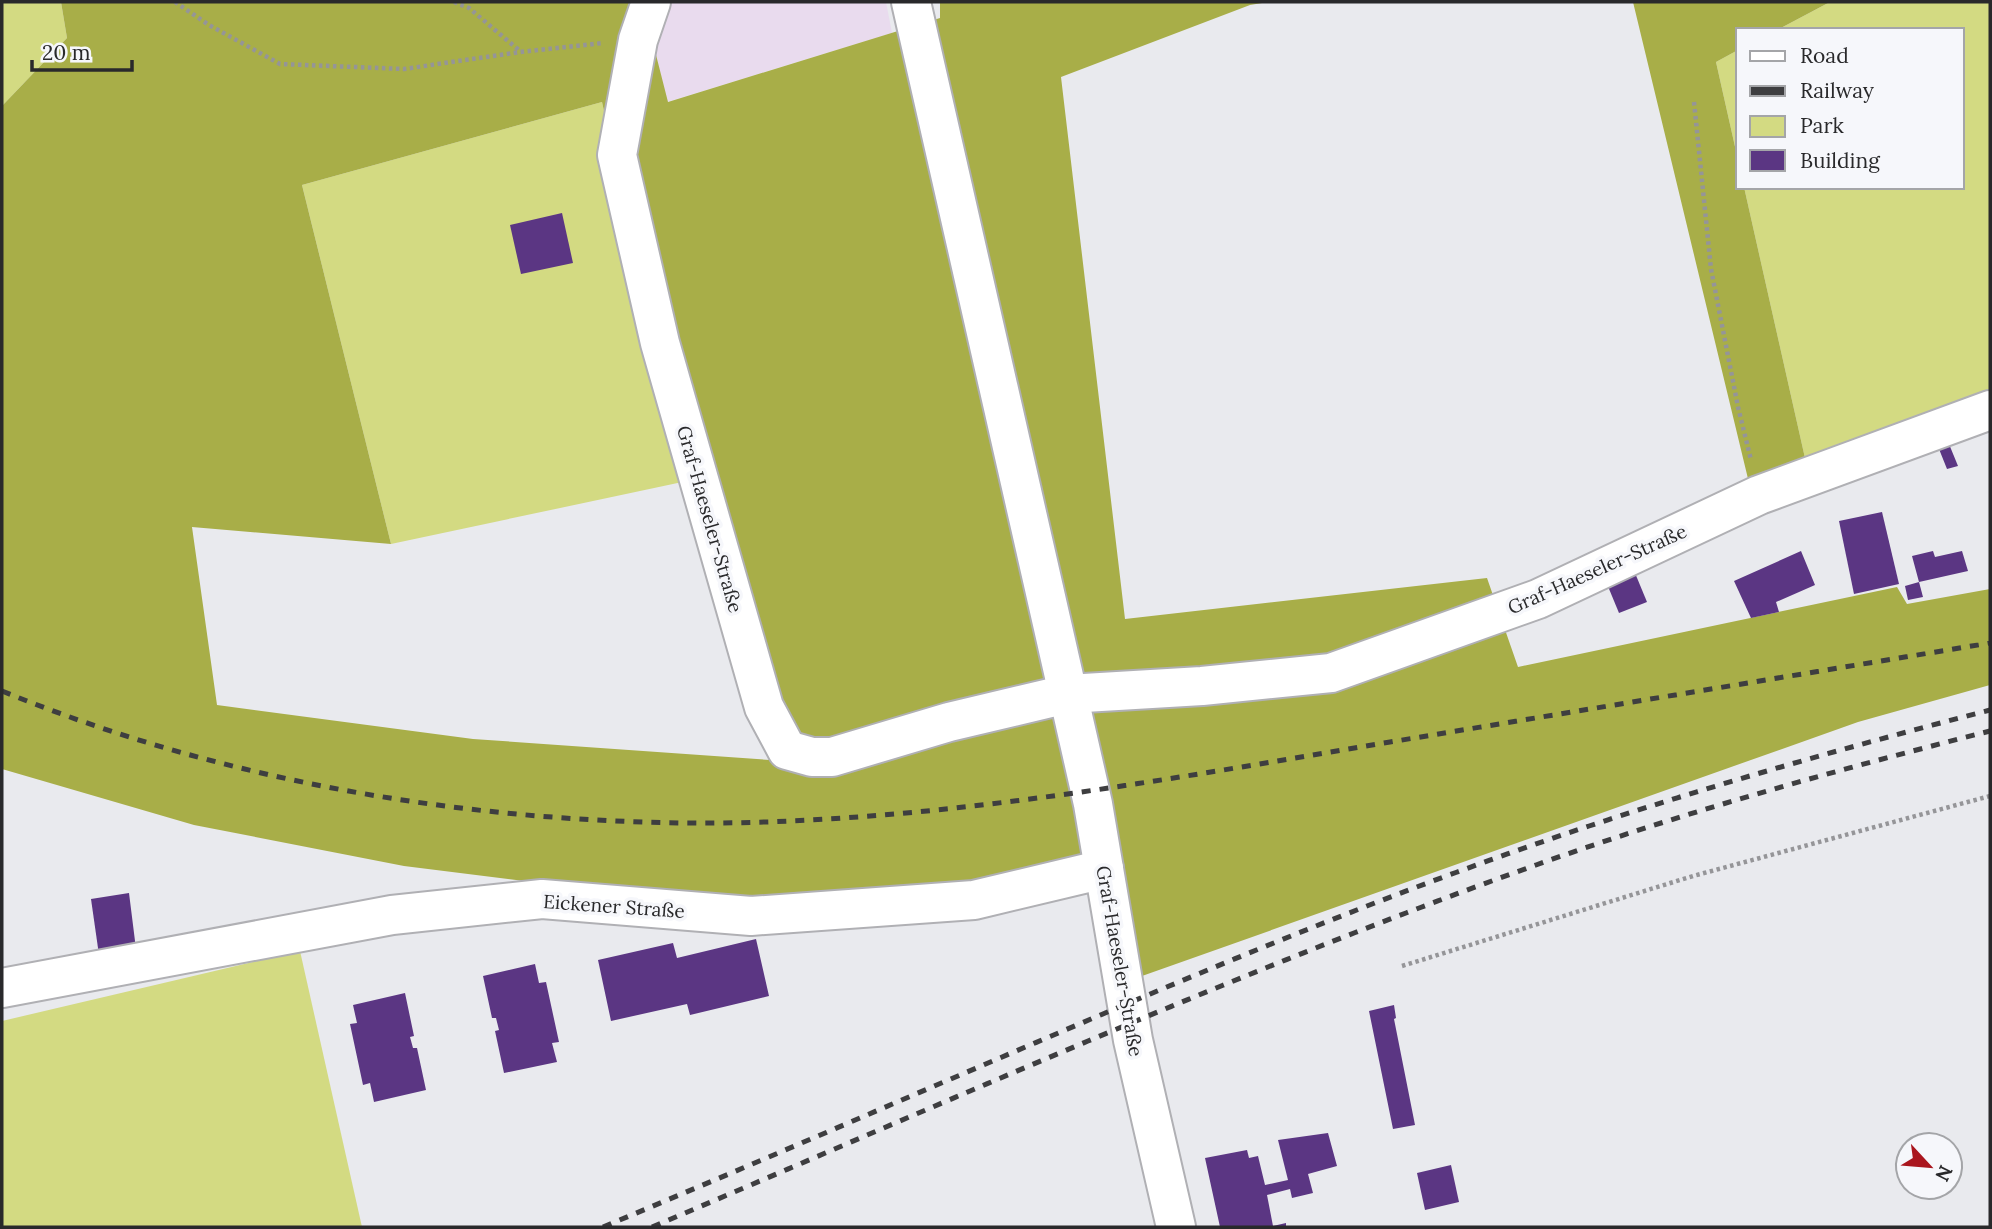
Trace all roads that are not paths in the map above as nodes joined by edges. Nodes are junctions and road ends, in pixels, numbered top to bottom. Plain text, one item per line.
1 (650, 2) edge
2 (911, 2) edge
3 (1990, 410) edge
4 (1067, 694) junction
5 (1104, 869) junction
6 (2, 988) edge
7 (1176, 1227) edge

1 - 4 street, Graf-Haeseler-Straße
2 - 4 street, Graf-Haeseler-Straße
3 - 4 street, Graf-Haeseler-Straße
4 - 5 street, Graf-Haeseler-Straße
5 - 6 street, Eickener Straße
5 - 7 street, Graf-Haeseler-Straße

